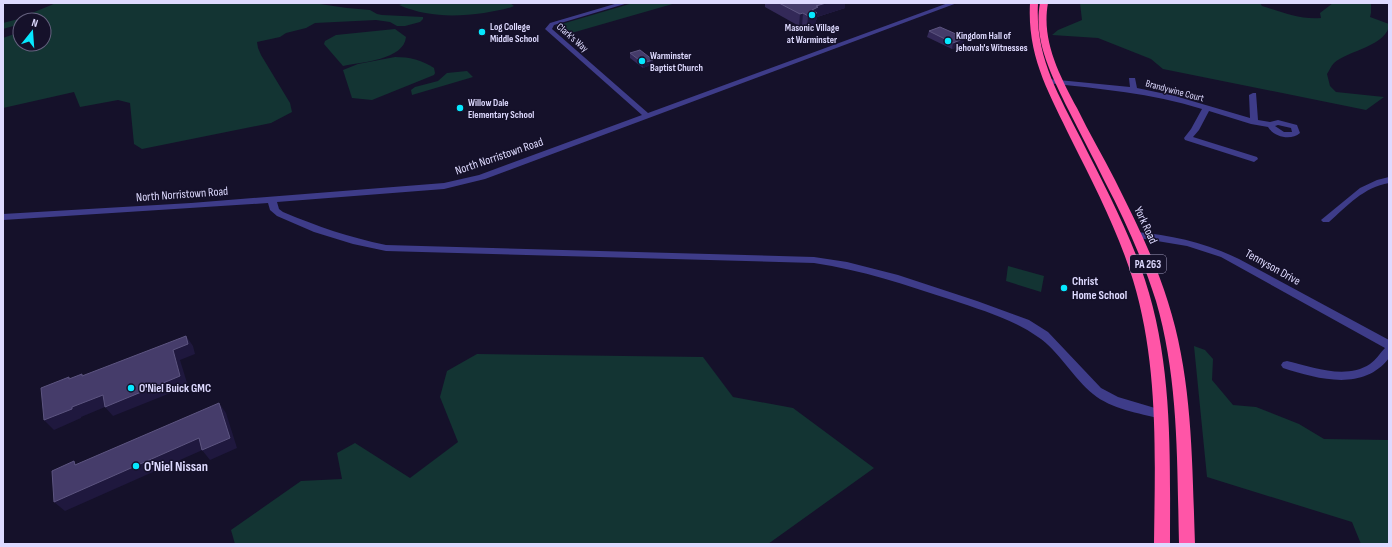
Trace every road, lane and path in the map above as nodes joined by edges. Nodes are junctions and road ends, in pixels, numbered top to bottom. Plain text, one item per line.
1 (626, 3) edge
2 (929, 3) edge
3 (954, 3) edge
4 (1034, 3) edge
5 (1044, 3) edge
6 (939, 8) junction
7 (1132, 80) dead end
8 (1054, 82) junction
9 (1134, 90) junction
10 (1253, 95) dead end
11 (1206, 108) junction
12 (647, 116) junction
13 (1254, 122) junction
14 (1270, 125) dead end
15 (1254, 159) dead end
16 (1389, 180) edge
17 (272, 200) junction
18 (3, 217) edge
19 (1326, 220) dead end
20 (1136, 235) junction
21 (1389, 345) edge
22 (1389, 351) edge
23 (1287, 365) dead end
24 (1161, 414) junction
25 (1162, 544) edge
26 (1187, 544) edge

1 - 12 street, Clark's Way
2 - 6 street
3 - 6 street, North Norristown Road
4 - 8 highway, York Road / PA 263
5 - 8 highway, York Road / PA 263
6 - 12 street, North Norristown Road
7 - 9 street
8 - 9 street, Brandywine Court
8 - 20 highway, York Road / PA 263
8 - 24 highway, York Road / PA 263
9 - 11 street, Brandywine Court
10 - 13 street
11 - 13 street, Brandywine Court
11 - 15 street
12 - 17 street, North Norristown Road
13 - 14 street, Brandywine Court
16 - 19 street
17 - 18 street, North Norristown Road
17 - 24 street
20 - 21 street, Tennyson Drive
20 - 26 highway, York Road / PA 263
22 - 23 street
24 - 25 highway, York Road / PA 263

